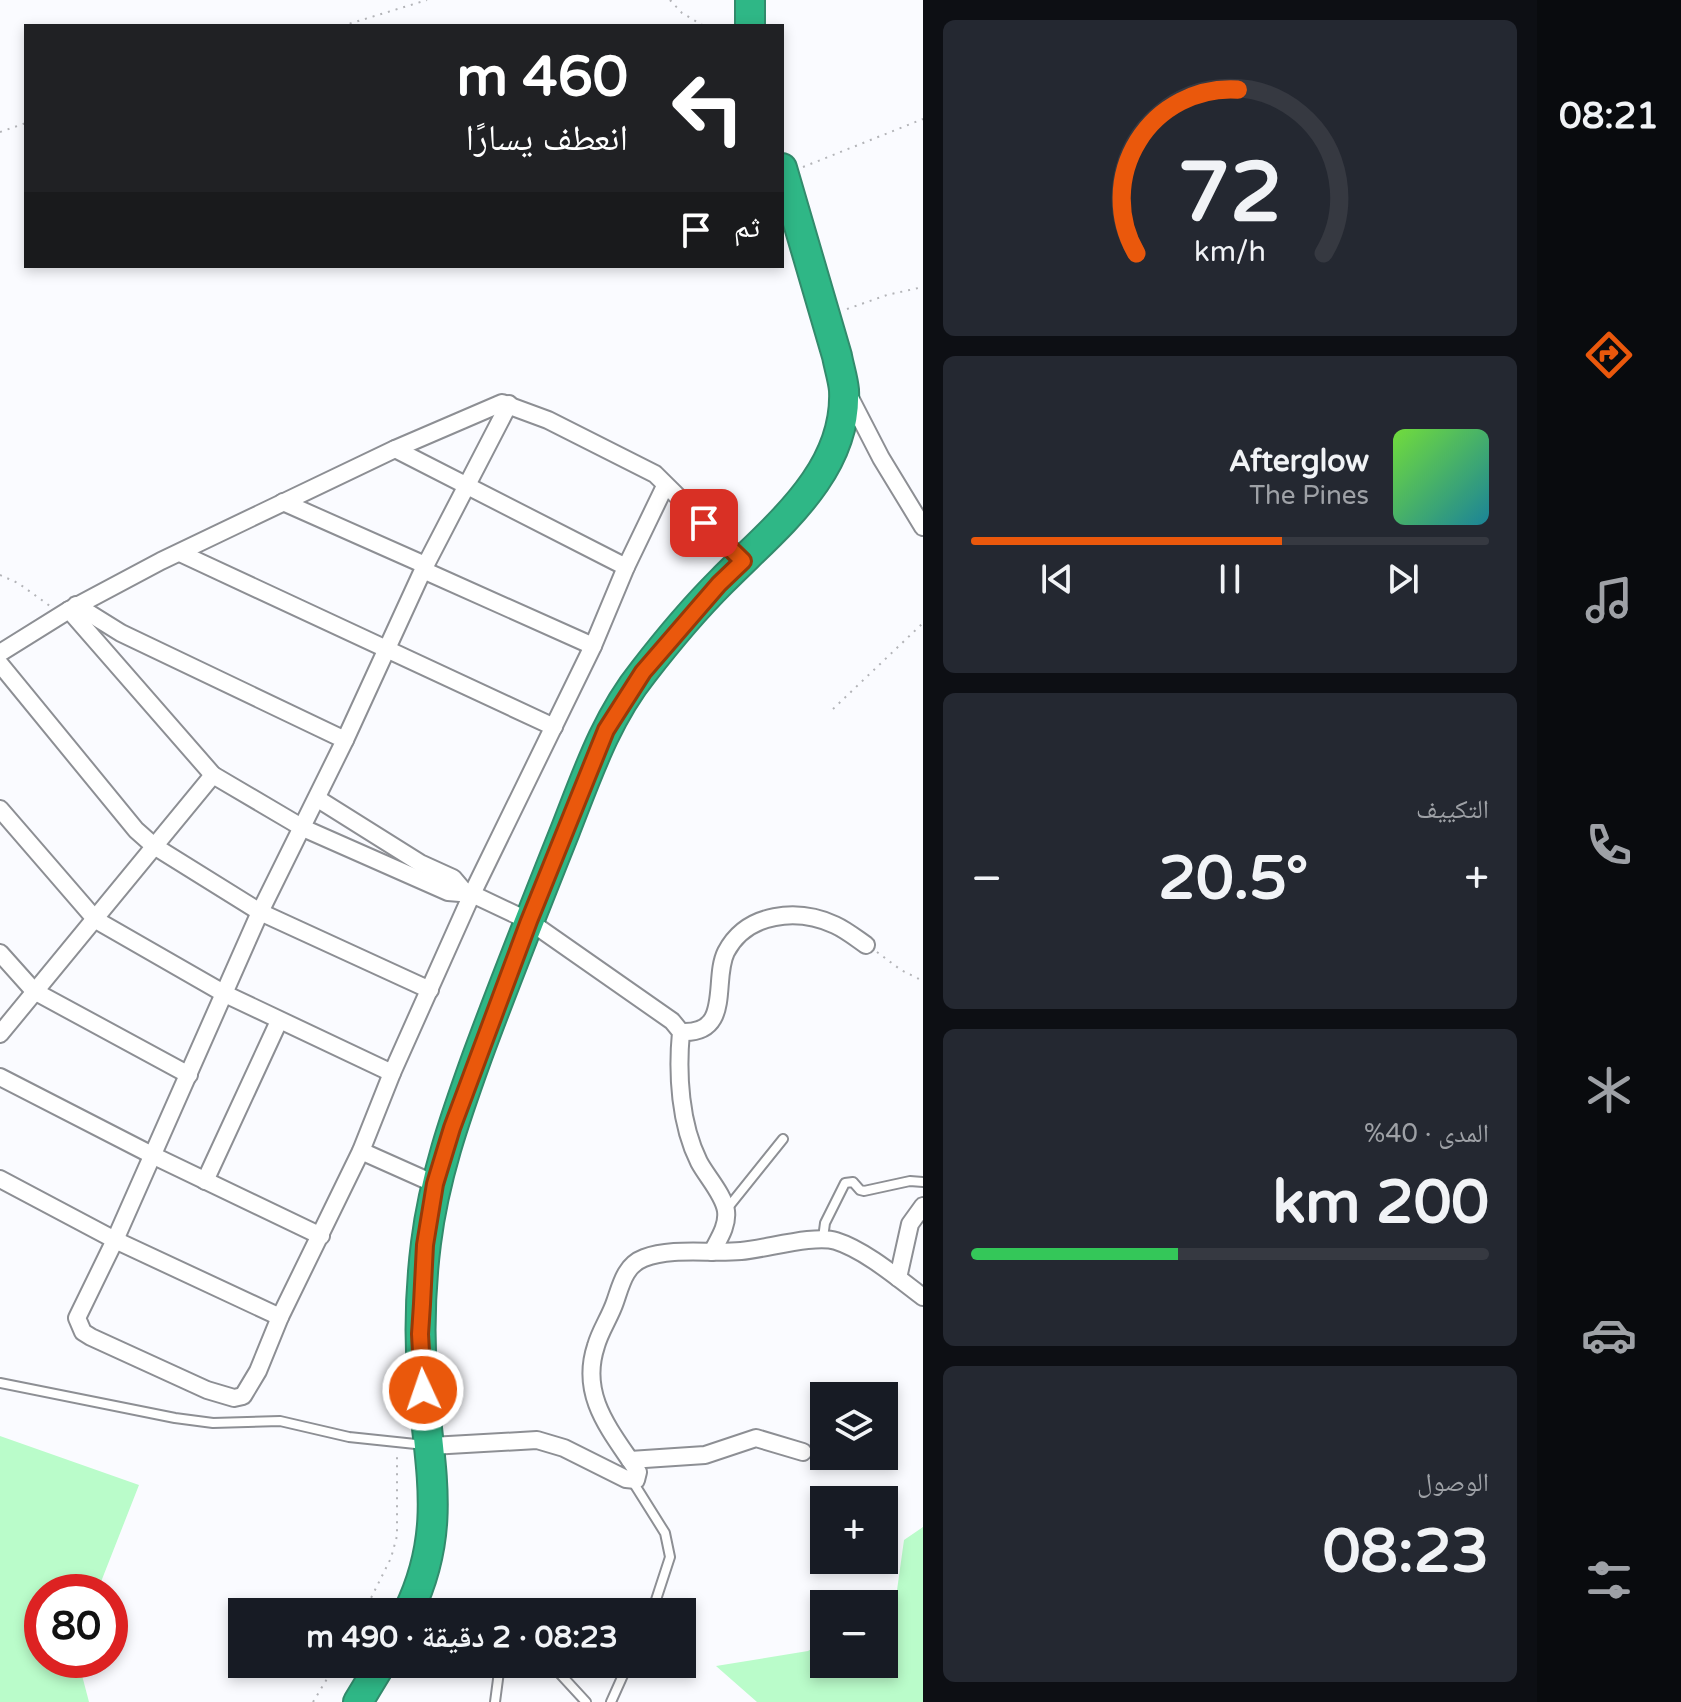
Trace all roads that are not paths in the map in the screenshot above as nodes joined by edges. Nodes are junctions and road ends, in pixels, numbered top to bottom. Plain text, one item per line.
1 (750, 0) edge
2 (750, 24) edge
3 (784, 173) edge
4 (844, 387) junction
5 (509, 404) junction
6 (395, 449) junction
7 (665, 486) junction
8 (467, 487) junction
9 (283, 502) junction
10 (923, 527) edge
11 (180, 553) junction
12 (743, 561) junction
13 (626, 567) junction
14 (424, 568) junction
15 (68, 610) junction
16 (593, 646) junction
17 (387, 652) junction
18 (0, 653) edge
19 (0, 664) edge
20 (554, 727) junction
21 (345, 740) junction
22 (213, 775) junction
23 (318, 799) junction
24 (0, 809) edge
25 (303, 828) junction
26 (154, 846) junction
27 (468, 892) junction
28 (260, 912) junction
29 (96, 920) junction
30 (529, 921) junction
31 (866, 945) road end
32 (0, 953) edge
33 (430, 990) junction
34 (34, 991) junction
35 (225, 994) junction
36 (279, 1021) junction
37 (681, 1032) junction
38 (0, 1034) edge
39 (392, 1073) junction
40 (189, 1075) junction
41 (0, 1077) edge
42 (783, 1139) dead end
43 (361, 1151) junction
44 (152, 1155) junction
45 (0, 1179) edge
46 (205, 1181) junction
47 (923, 1182) edge
48 (435, 1184) junction
49 (923, 1206) edge
50 (726, 1210) junction
51 (321, 1236) junction
52 (823, 1238) junction
53 (115, 1240) junction
54 (712, 1252) junction
55 (898, 1278) junction
56 (923, 1297) edge
57 (280, 1317) junction
58 (0, 1383) edge
59 (431, 1446) junction
60 (803, 1452) dead end
61 (630, 1460) junction
62 (632, 1481) junction
63 (415, 1598) edge
64 (657, 1598) edge
65 (373, 1678) edge
66 (498, 1678) edge
67 (564, 1678) edge
68 (622, 1678) edge
69 (358, 1702) edge
70 (495, 1702) edge
71 (586, 1702) edge
72 (611, 1702) edge

1 - 2 highway
3 - 4 highway
4 - 10 street
4 - 12 highway
5 - 6 street
5 - 7 street
5 - 8 street
6 - 8 street
6 - 9 street
7 - 12 street
7 - 13 street
8 - 13 street
8 - 14 street
9 - 11 street
9 - 14 street
11 - 15 street
11 - 17 street
12 - 30 highway
13 - 16 street
14 - 16 street
14 - 17 street
15 - 18 street
15 - 21 street
15 - 22 street
16 - 20 street
17 - 20 street
17 - 21 street
19 - 26 street
20 - 27 street
21 - 23 street
22 - 25 street
22 - 26 street
23 - 25 street
23 - 27 street
24 - 29 street
25 - 27 street
25 - 28 street
26 - 28 street
26 - 29 street
27 - 30 street
27 - 33 street
28 - 33 street
28 - 35 street
29 - 34 street
29 - 35 street
30 - 37 street
30 - 48 highway
31 - 37 street
32 - 34 street
33 - 39 street
34 - 38 street
34 - 40 street
35 - 36 street
35 - 40 street
36 - 39 street
36 - 46 street
37 - 50 street
39 - 43 street
40 - 44 street
41 - 44 street
42 - 50 lane
43 - 48 street
43 - 51 street
44 - 46 street
44 - 53 street
45 - 53 street
46 - 51 street
47 - 52 lane
48 - 59 highway
49 - 55 street
50 - 54 street
51 - 57 street
52 - 54 street
52 - 55 street
53 - 57 street
53 - 57 street
54 - 61 street
55 - 56 street
58 - 59 lane
59 - 62 street
59 - 63 highway
60 - 61 street
61 - 62 street
62 - 64 lane
65 - 69 highway
66 - 70 lane
67 - 71 lane
68 - 72 lane

